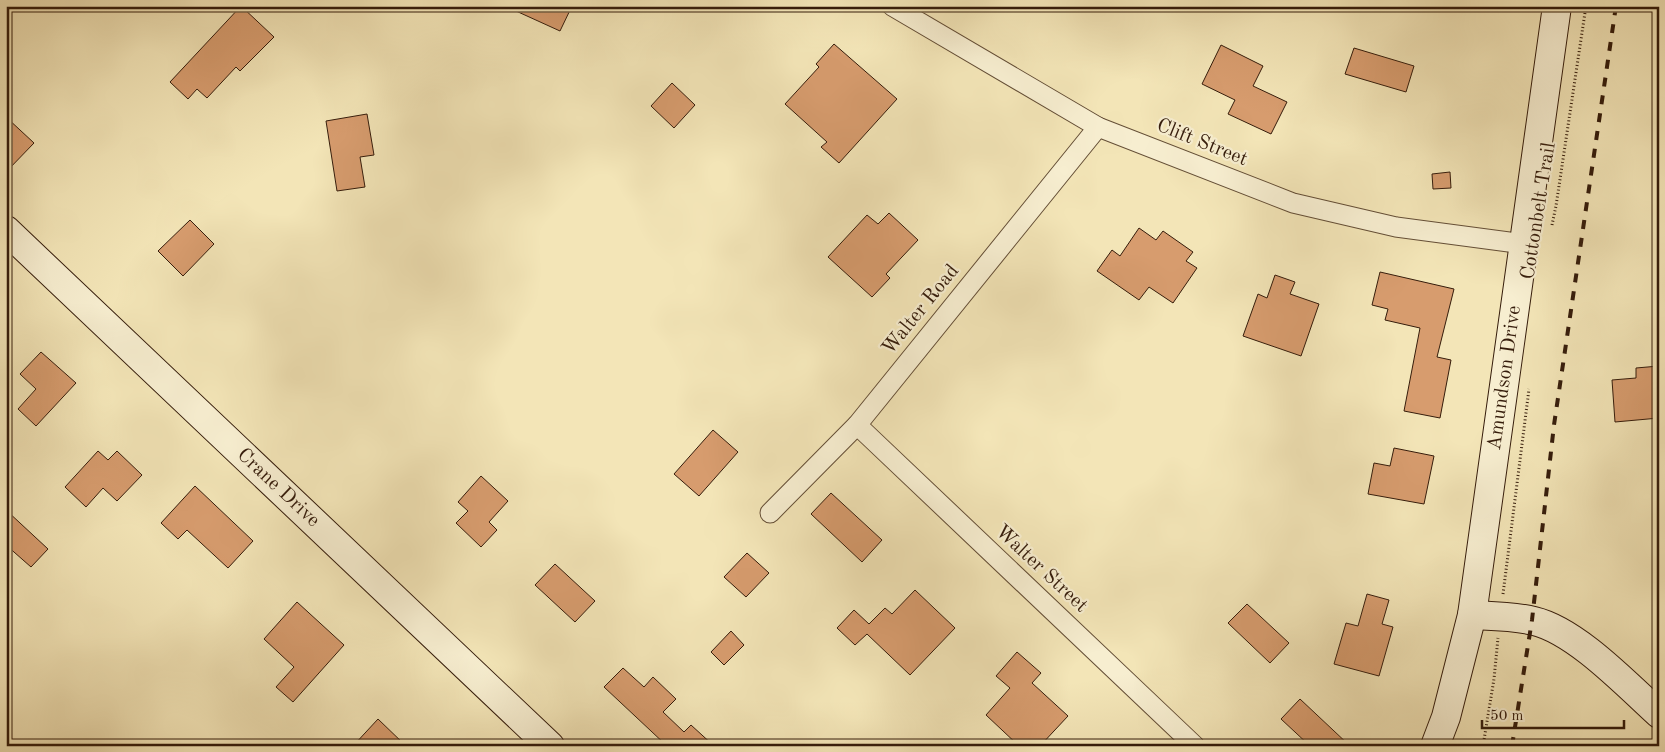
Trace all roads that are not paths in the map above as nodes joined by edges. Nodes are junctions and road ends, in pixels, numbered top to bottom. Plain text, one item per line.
1 (892, 6) edge
2 (1557, 6) edge
3 (1098, 126) junction
4 (6, 230) edge
5 (1524, 244) junction
6 (857, 425) junction
7 (770, 513) dead end
8 (1472, 614) junction
9 (1659, 714) edge
10 (550, 746) edge
11 (1195, 746) edge
12 (1435, 746) edge

1 - 3 street, Clift Street
2 - 5 street, Amundson Drive
3 - 5 street, Clift Street
3 - 6 street, Walter Road
4 - 10 street, Crane Drive
5 - 8 street, Amundson Drive
6 - 7 street, Walter Road
6 - 11 street, Walter Street
8 - 9 street
8 - 12 street, Amundson Drive

